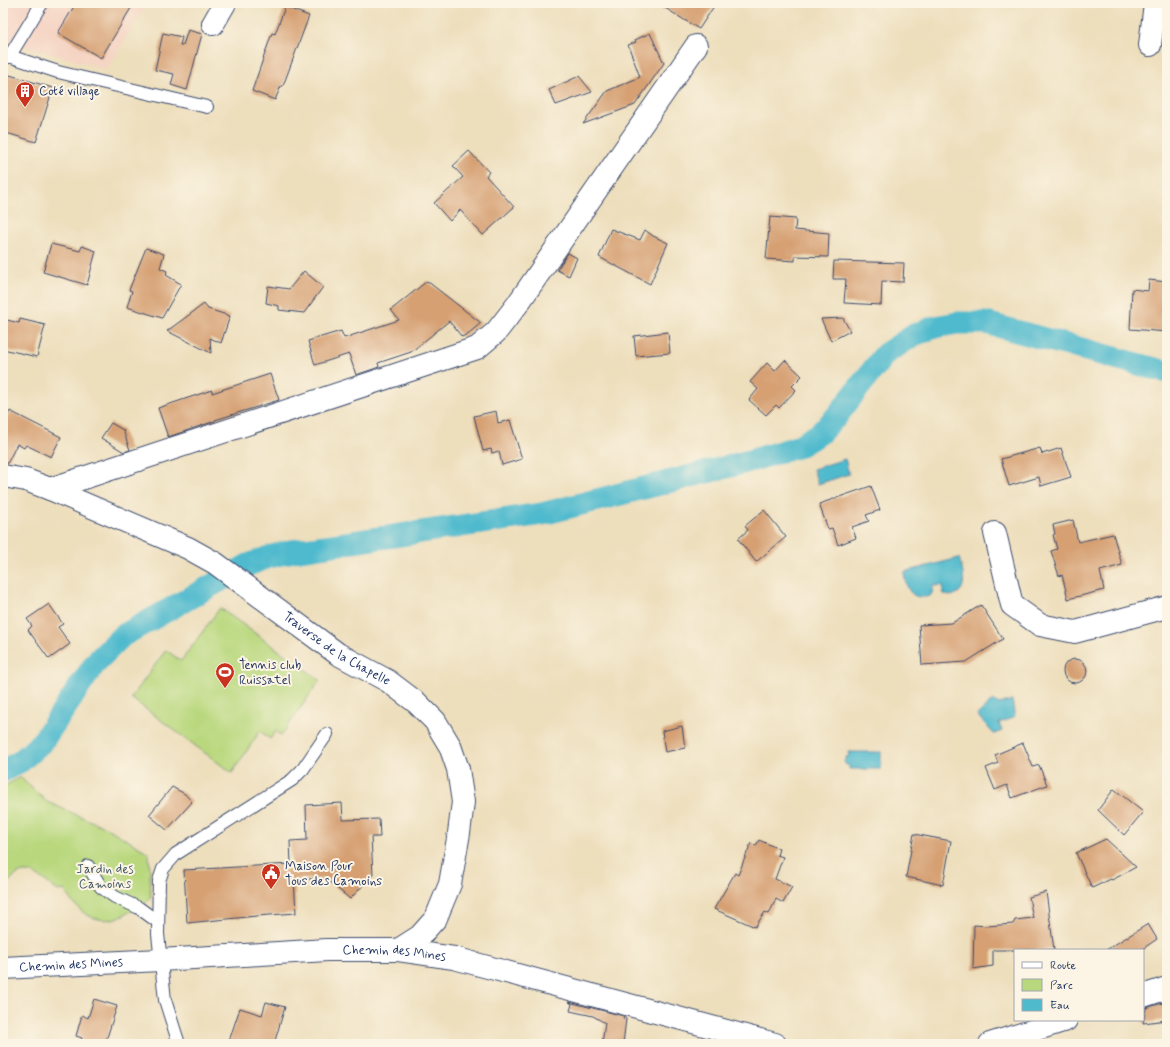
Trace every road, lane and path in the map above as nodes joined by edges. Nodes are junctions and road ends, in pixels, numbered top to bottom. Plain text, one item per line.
1 (42, 3) edge
2 (226, 3) edge
3 (1155, 3) edge
4 (213, 24) dead end
5 (1150, 45) dead end
6 (696, 46) dead end
7 (6, 56) edge
8 (207, 106) dead end
9 (3, 476) edge
10 (50, 489) junction
11 (995, 533) dead end
12 (1167, 607) edge
13 (326, 734) dead end
14 (88, 866) dead end
15 (158, 922) junction
16 (398, 950) junction
17 (160, 960) junction
18 (3, 968) edge
19 (1167, 988) edge
20 (1144, 996) edge
21 (1063, 1021) edge
22 (177, 1043) edge
23 (776, 1044) edge
24 (990, 1044) edge

1 - 7 lane
2 - 4 street
3 - 5 street
6 - 10 street
7 - 8 lane
9 - 10 street, Traverse de la Chapelle
10 - 16 street, Traverse de la Chapelle
11 - 12 street
13 - 15 lane
14 - 15 lane
15 - 17 lane
16 - 17 street, Chemin des Mines
16 - 23 street, Chemin des Mines
17 - 18 street, Chemin des Mines
17 - 22 lane
19 - 20 street
21 - 24 street

